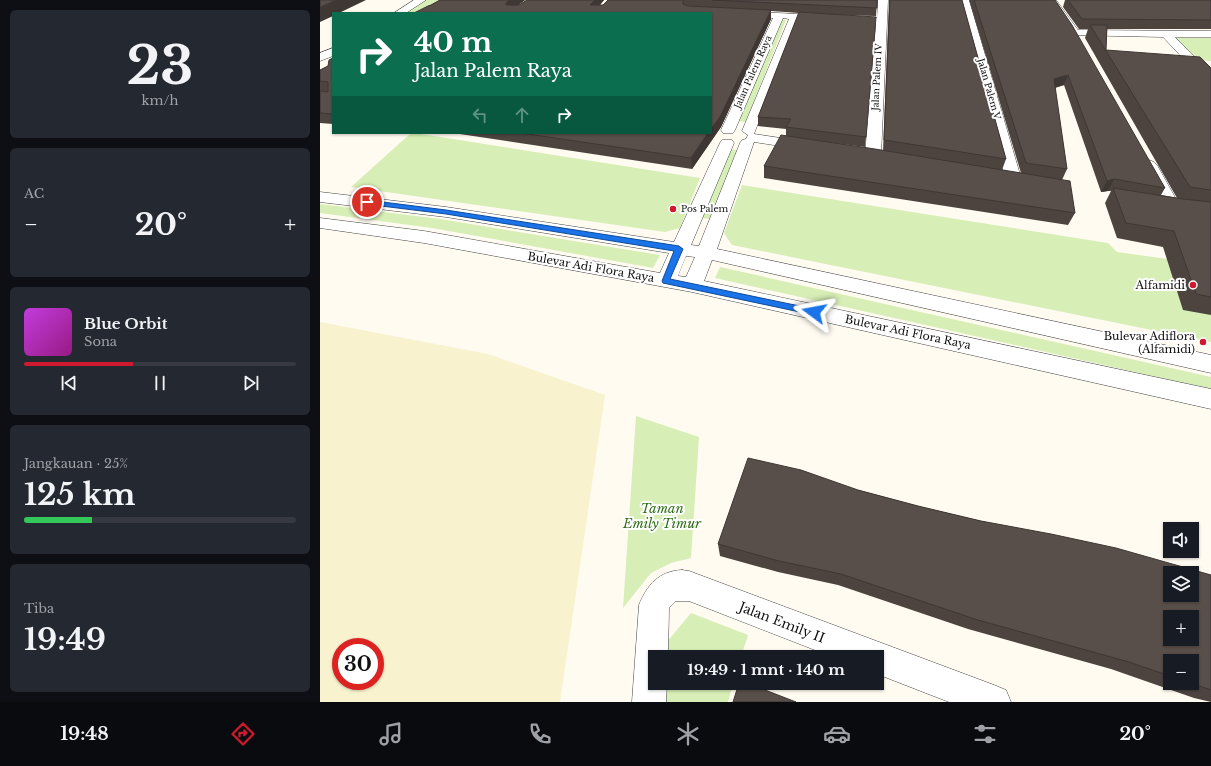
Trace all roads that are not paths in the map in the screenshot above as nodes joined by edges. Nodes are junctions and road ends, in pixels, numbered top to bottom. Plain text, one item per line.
1 (421, 0) edge
2 (883, 0) edge
3 (964, 0) edge
4 (1052, 1) edge
5 (1068, 2) edge
6 (400, 12) edge
7 (734, 12) edge
8 (779, 15) junction
9 (794, 16) junction
10 (880, 21) junction
11 (1075, 33) junction
12 (1166, 34) junction
13 (1211, 34) edge
14 (1082, 47) edge
15 (332, 52) edge
16 (320, 58) edge
17 (1196, 65) junction
18 (1211, 66) edge
19 (1211, 81) edge
20 (723, 134) junction
21 (750, 137) junction
22 (821, 148) edge
23 (1143, 154) edge
24 (889, 158) edge
25 (998, 176) edge
26 (320, 197) edge
27 (1152, 205) edge
28 (320, 223) edge
29 (679, 249) junction
30 (706, 253) junction
31 (666, 281) junction
32 (692, 285) junction
33 (1211, 364) edge
34 (1211, 399) edge
35 (652, 650) edge
36 (858, 650) edge
37 (884, 660) edge
38 (650, 690) edge
39 (649, 702) edge
40 (994, 702) edge

1 - 6 street
2 - 10 street, Jalan Palem IV
3 - 25 street, Jalan Palem V
4 - 5 street
4 - 11 street
7 - 8 street
8 - 9 street
8 - 20 street, Jalan Palem Raya
9 - 10 street
9 - 21 street, Jalan Palem Raya
10 - 24 street, Jalan Palem IV
11 - 12 street
11 - 14 street
12 - 13 street
12 - 17 street
15 - 16 street
17 - 18 street
17 - 19 street
20 - 21 street
20 - 29 street, Jalan Palem Raya
21 - 22 street
21 - 30 street, Jalan Palem Raya
23 - 27 street
26 - 29 street
28 - 31 street, Bulevar Adi Flora Raya
29 - 30 street
29 - 31 street, Jalan Palem Raya
30 - 32 street, Jalan Palem Raya
30 - 33 street
31 - 32 street, Bulevar Adi Flora Raya
32 - 34 street, Bulevar Adi Flora Raya
35 - 36 street, Jalan Emily II
37 - 40 street, Jalan Emily II
38 - 39 street, Jalan Emily II

